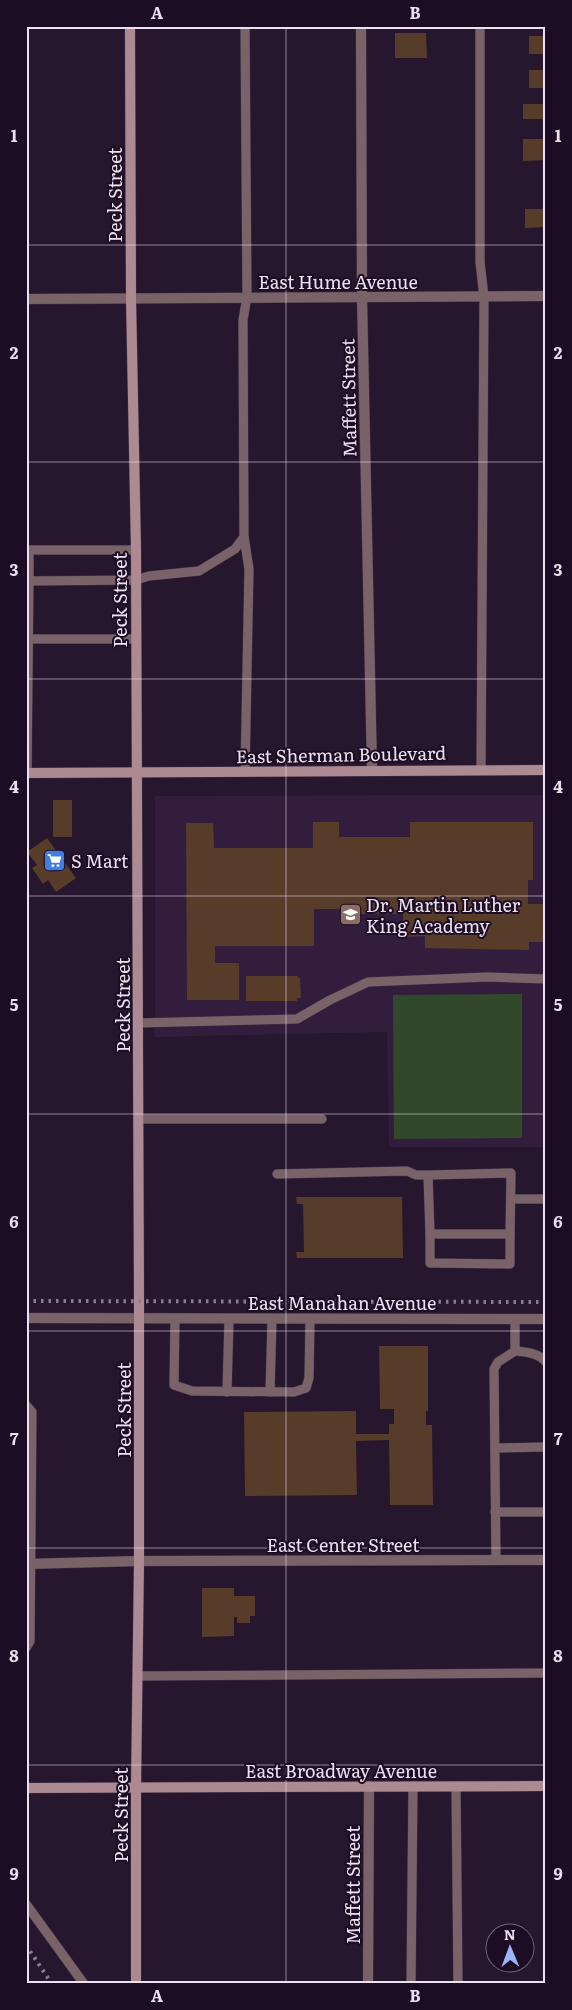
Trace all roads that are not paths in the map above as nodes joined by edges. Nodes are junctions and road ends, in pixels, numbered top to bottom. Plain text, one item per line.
1 (130, 26) edge
2 (245, 26) edge
3 (361, 26) edge
4 (480, 26) edge
5 (546, 296) edge
6 (247, 297) junction
7 (362, 297) junction
8 (484, 297) junction
9 (131, 298) junction
10 (26, 299) edge
11 (244, 537) junction
12 (136, 550) junction
13 (136, 580) junction
14 (29, 581) junction
15 (29, 639) junction
16 (135, 640) junction
17 (372, 770) junction
18 (481, 770) junction
19 (546, 770) edge
20 (245, 772) junction
21 (27, 773) edge
22 (137, 773) junction
23 (546, 979) edge
24 (138, 1023) junction
25 (322, 1119) dead end
26 (138, 1120) junction
27 (276, 1174) dead end
28 (428, 1175) junction
29 (511, 1199) junction
30 (546, 1199) edge
31 (430, 1234) junction
32 (510, 1234) junction
33 (26, 1318) edge
34 (138, 1319) junction
35 (175, 1319) junction
36 (229, 1319) junction
37 (272, 1319) junction
38 (310, 1319) junction
39 (515, 1319) junction
40 (546, 1319) edge
41 (515, 1352) junction
42 (546, 1362) edge
43 (227, 1392) junction
44 (270, 1392) junction
45 (26, 1405) edge
46 (546, 1447) edge
47 (494, 1448) junction
48 (29, 1462) edge
49 (495, 1512) junction
50 (546, 1512) edge
51 (139, 1560) junction
52 (496, 1560) junction
53 (546, 1560) edge
54 (28, 1564) edge
55 (26, 1648) edge
56 (546, 1673) edge
57 (138, 1676) junction
58 (369, 1786) junction
59 (413, 1786) junction
60 (456, 1786) junction
61 (546, 1786) edge
62 (26, 1788) edge
63 (136, 1788) junction
64 (26, 1904) edge
65 (84, 1984) edge
66 (136, 1984) edge
67 (368, 1984) edge
68 (411, 1984) edge
69 (458, 1984) edge

1 - 9 street, Peck Street
2 - 6 lane
3 - 7 street, Maffett Street
4 - 8 lane
5 - 8 street, East Hume Avenue
6 - 7 street, East Hume Avenue
6 - 9 street, East Hume Avenue
6 - 11 lane
7 - 8 street, East Hume Avenue
7 - 17 street, Maffett Street
8 - 18 lane
9 - 10 street, East Hume Avenue
9 - 12 street, Peck Street
11 - 13 lane
11 - 20 lane
12 - 13 street, Peck Street
12 - 14 lane
13 - 14 lane
13 - 16 street, Peck Street
14 - 15 lane
15 - 16 lane
15 - 21 lane
16 - 22 street, Peck Street
17 - 18 street, East Sherman Boulevard
17 - 20 street, East Sherman Boulevard
18 - 19 street, East Sherman Boulevard
20 - 22 street, East Sherman Boulevard
21 - 22 street, East Sherman Boulevard
22 - 24 street, Peck Street
23 - 24 lane
24 - 26 street, Peck Street
25 - 26 lane
26 - 34 street, Peck Street
27 - 28 lane
28 - 29 lane
28 - 31 lane
29 - 30 lane
29 - 32 lane
31 - 32 lane
31 - 32 lane
33 - 34 street, East Manahan Avenue
34 - 35 street, East Manahan Avenue
34 - 51 street, Peck Street
35 - 36 street, East Manahan Avenue
35 - 43 lane
36 - 37 street, East Manahan Avenue
36 - 43 lane
37 - 38 street, East Manahan Avenue
37 - 44 lane
38 - 39 street, East Manahan Avenue
38 - 44 lane
39 - 40 street, East Manahan Avenue
39 - 41 lane
41 - 42 lane
41 - 47 lane
43 - 44 lane
45 - 48 lane
46 - 47 lane
47 - 49 lane
48 - 54 lane
49 - 50 lane
49 - 52 lane
51 - 52 street, East Center Street
51 - 54 street, East Center Street
51 - 57 street, Peck Street
52 - 53 street, East Center Street
54 - 55 lane
56 - 57 lane
57 - 63 street, Peck Street
58 - 59 street, East Broadway Avenue
58 - 63 street, East Broadway Avenue
58 - 67 street, Maffett Street
59 - 60 street, East Broadway Avenue
59 - 68 lane
60 - 61 street, East Broadway Avenue
60 - 69 lane
62 - 63 street, East Broadway Avenue
63 - 66 street, Peck Street
64 - 65 lane

